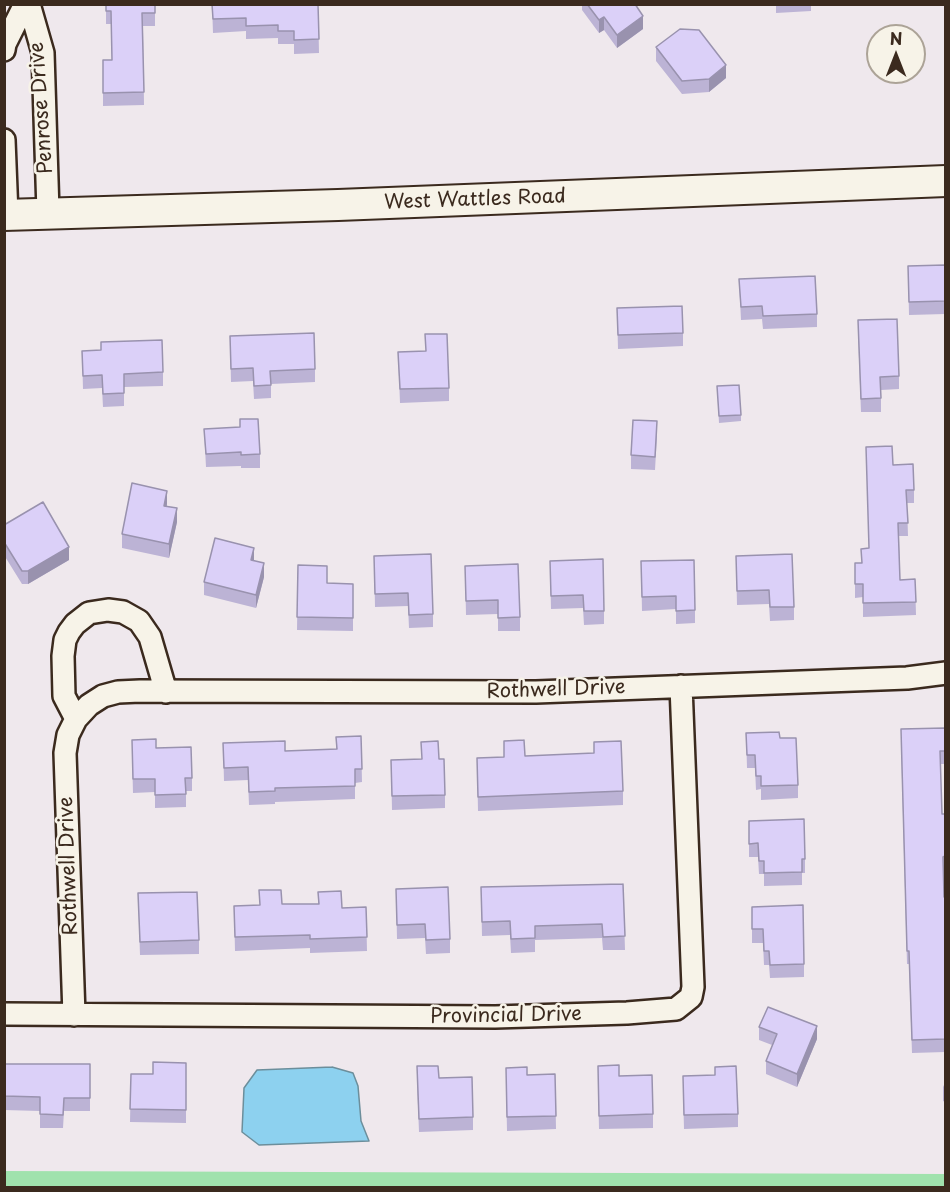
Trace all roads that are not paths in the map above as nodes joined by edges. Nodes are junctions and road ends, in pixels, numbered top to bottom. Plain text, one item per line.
1 (27, 4) edge
2 (4, 50) edge
3 (4, 140) edge
4 (945, 181) edge
5 (48, 212) junction
6 (6, 215) edge
7 (945, 673) edge
8 (681, 686) junction
9 (166, 692) junction
10 (75, 718) junction
11 (4, 1014) edge
12 (74, 1015) junction

1 - 2 street, Penrose Drive
1 - 5 street, Penrose Drive
3 - 6 street, Penrose Drive
4 - 5 street, West Wattles Road
5 - 6 street, West Wattles Road
7 - 8 street, Rothwell Drive
8 - 9 street, Rothwell Drive
8 - 12 street, Provincial Drive
9 - 10 street, Rothwell Drive
9 - 10 street
10 - 12 street, Rothwell Drive
11 - 12 street, Provincial Drive

